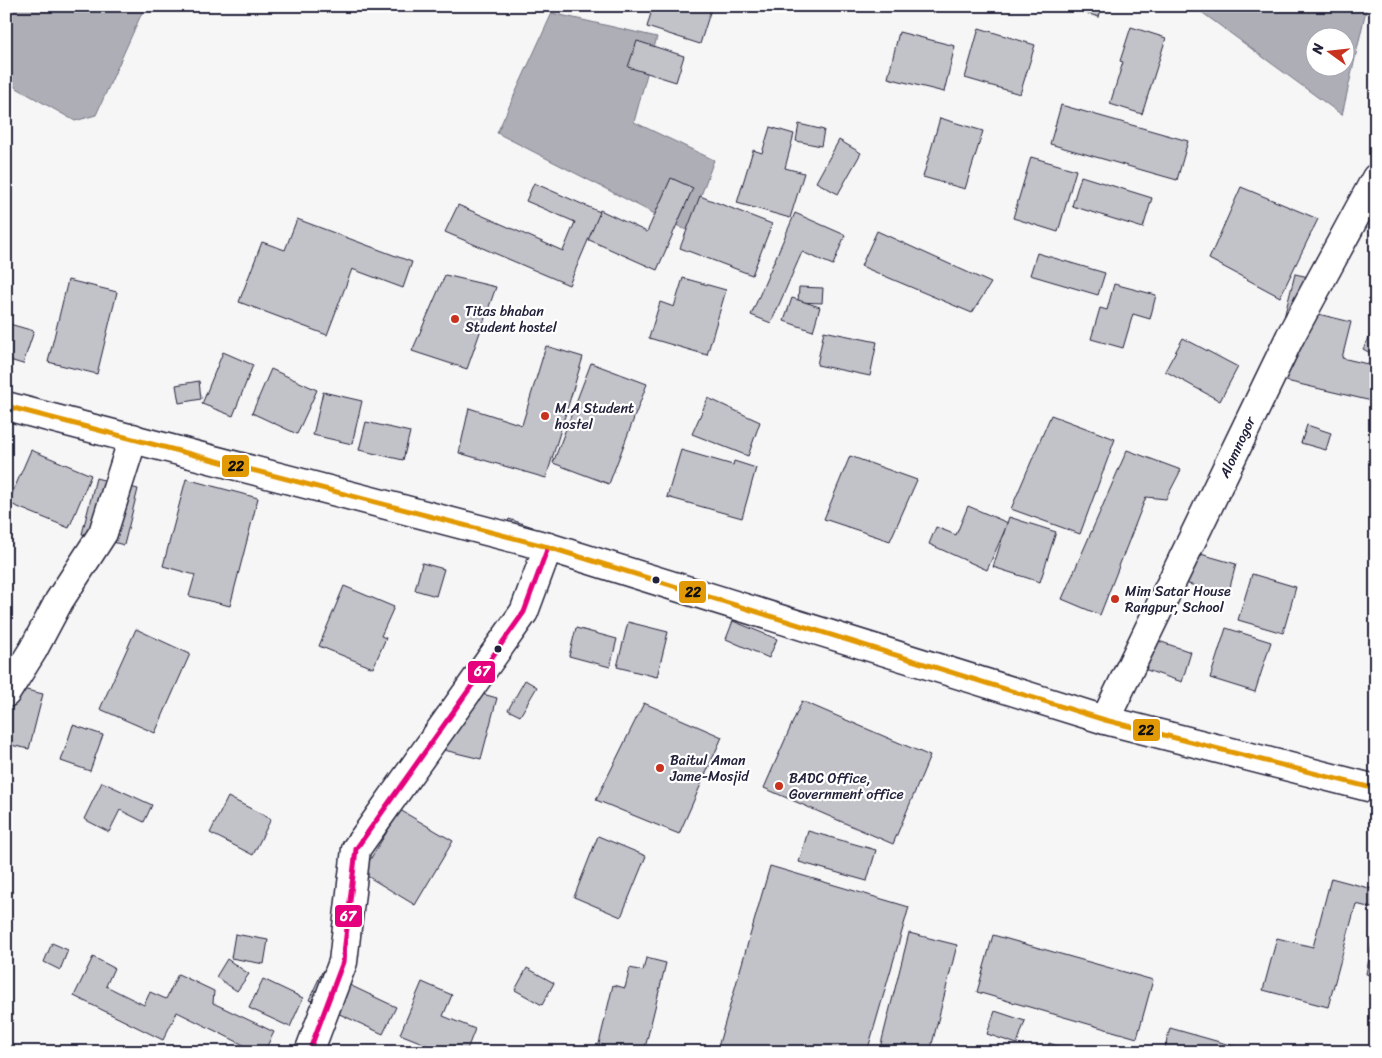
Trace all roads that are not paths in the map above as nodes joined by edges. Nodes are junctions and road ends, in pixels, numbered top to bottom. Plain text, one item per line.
1 (1376, 178) edge
2 (6, 406) edge
3 (133, 438) junction
4 (548, 547) junction
5 (6, 693) edge
6 (1104, 720) junction
7 (1376, 789) edge
8 (309, 1052) edge

1 - 6 main road, Alomnogor
2 - 3 main road
3 - 4 main road
3 - 5 main road
4 - 6 main road
4 - 8 main road
6 - 7 main road

